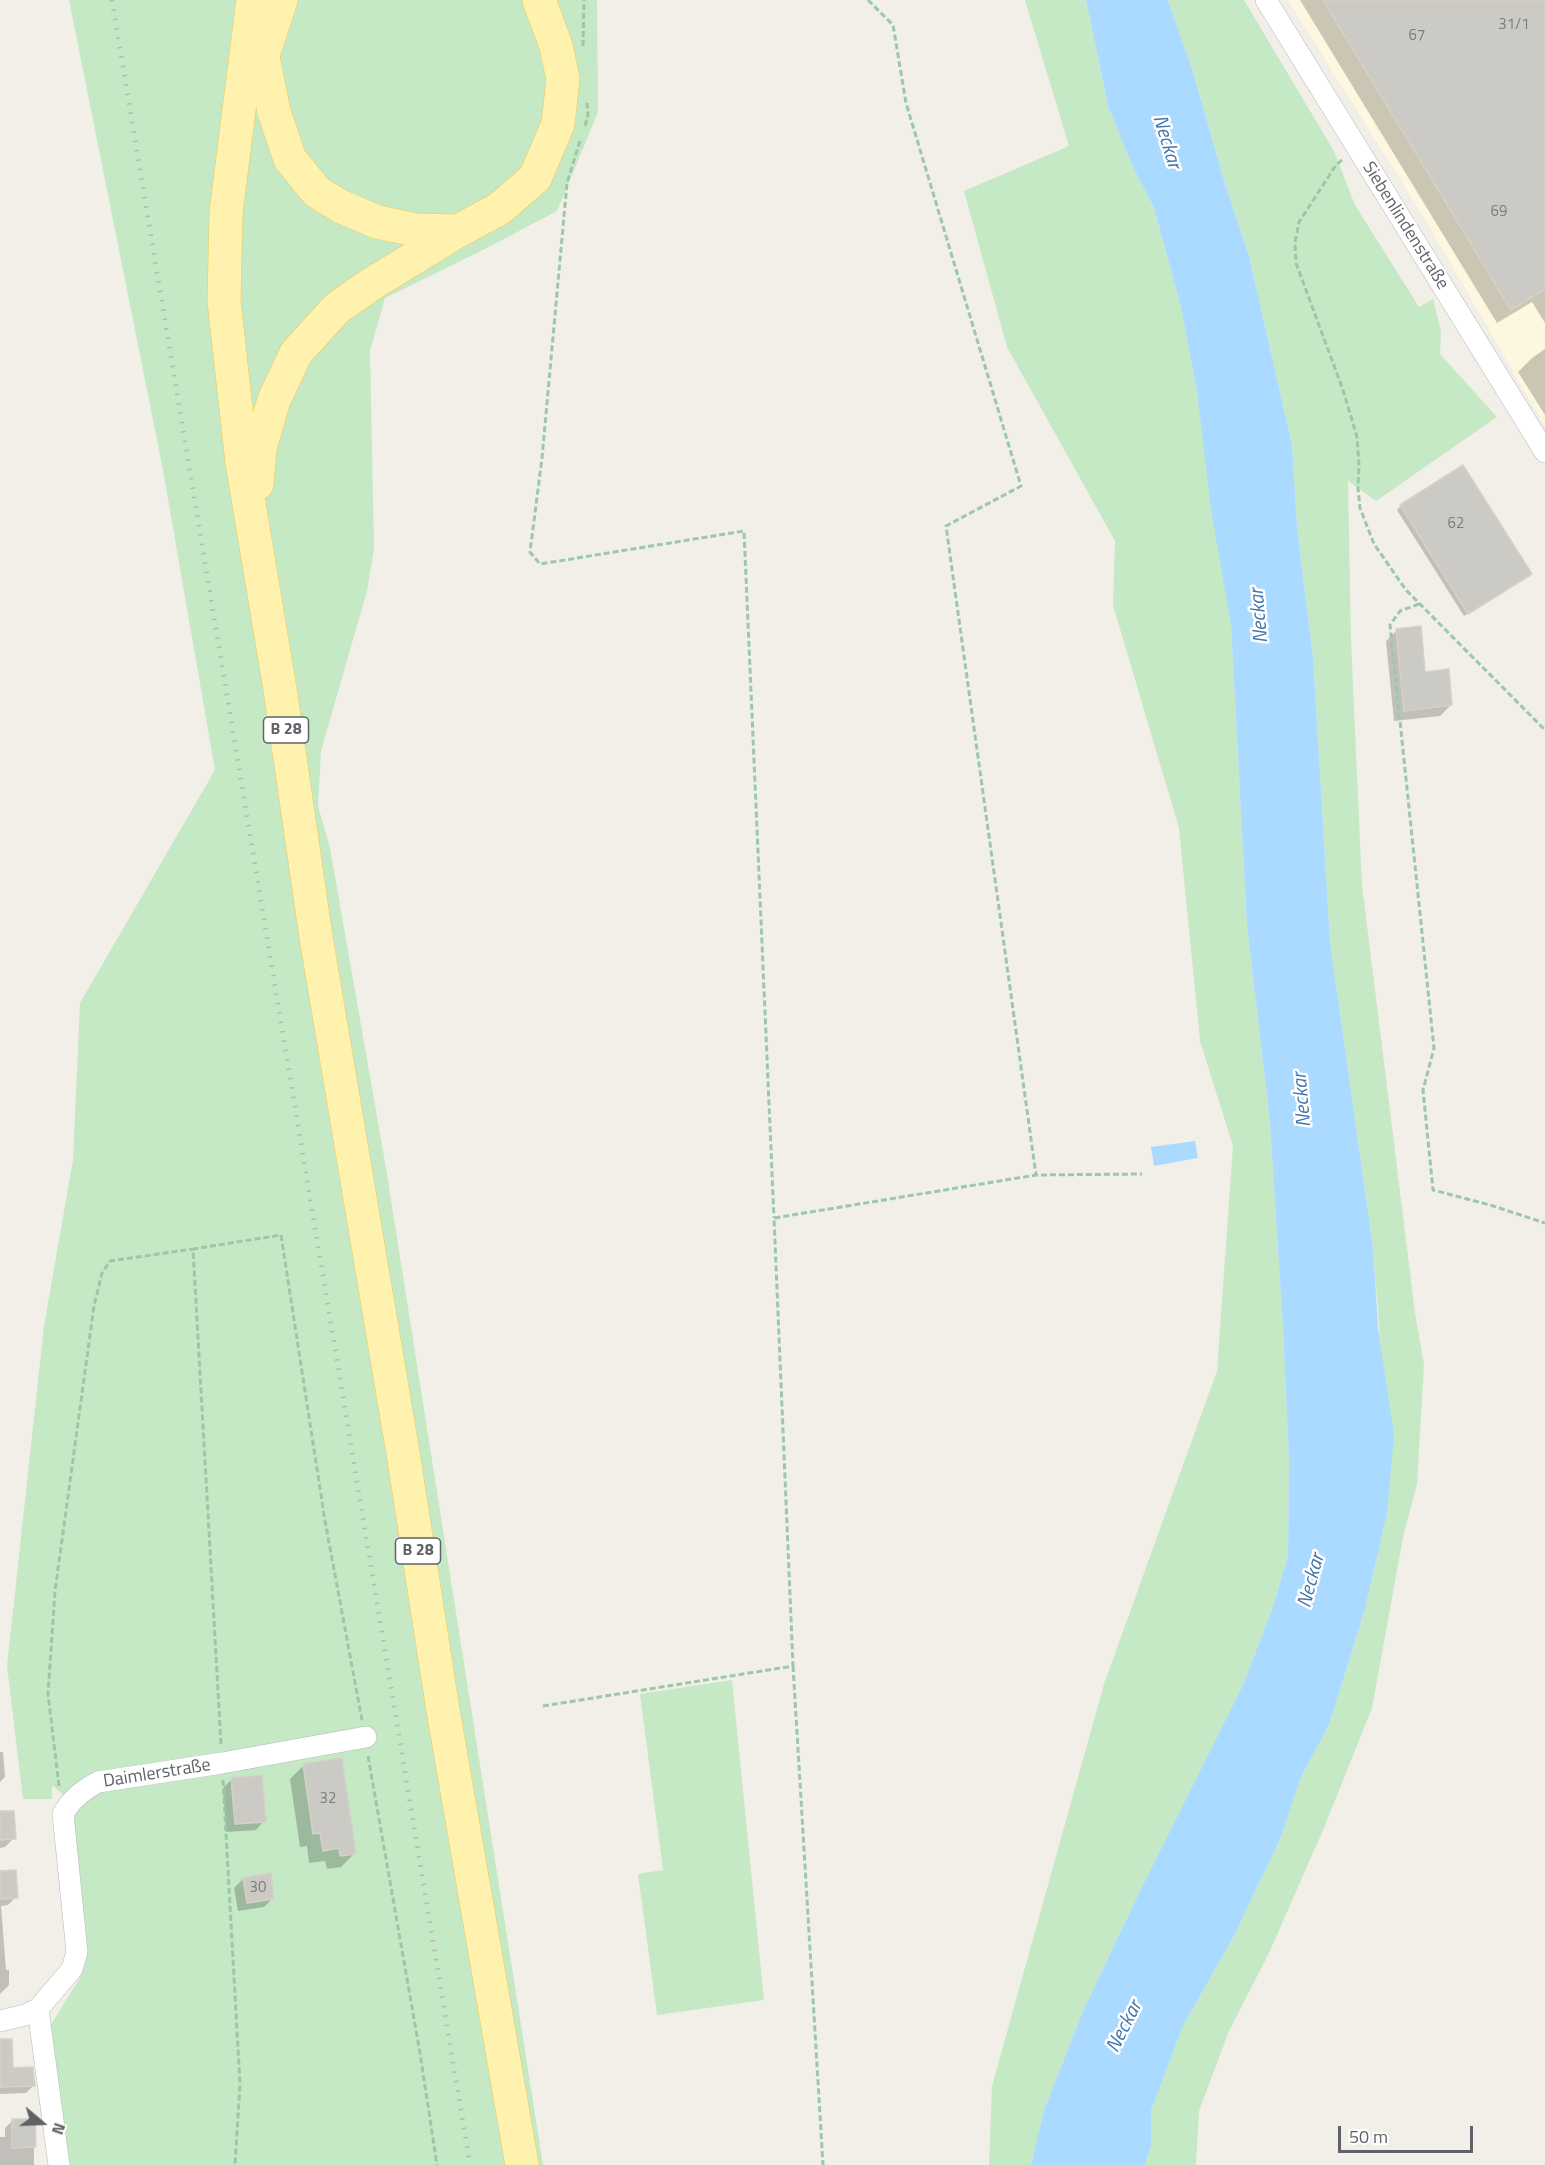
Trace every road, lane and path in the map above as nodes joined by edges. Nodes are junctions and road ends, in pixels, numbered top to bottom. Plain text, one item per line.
1 (253, 0) edge
2 (281, 0) edge
3 (539, 0) edge
4 (868, 0) edge
5 (1266, 0) edge
6 (263, 57) junction
7 (236, 136) junction
8 (1356, 147) junction
9 (567, 183) dead end
10 (458, 231) junction
11 (1545, 452) edge
12 (253, 524) junction
13 (1419, 604) junction
14 (1545, 730) edge
15 (1142, 1174) dead end
16 (1036, 1175) junction
17 (774, 1218) junction
18 (1545, 1223) edge
19 (193, 1249) junction
20 (793, 1666) junction
21 (543, 1706) dead end
22 (366, 1737) junction
23 (222, 1763) junction
24 (63, 1814) junction
25 (38, 2008) junction
26 (0, 2021) edge
27 (59, 2165) edge
28 (235, 2165) edge
29 (437, 2165) edge
30 (522, 2165) edge
31 (823, 2165) edge

1 - 7 main road
2 - 6 main road, B 28
3 - 10 main road
4 - 16 path
5 - 8 street, Siebenlindenstraße
6 - 7 main road, B 28
6 - 10 main road
7 - 12 main road, B 28
8 - 11 street, Siebenlindenstraße
8 - 13 path
9 - 17 path
10 - 12 main road
12 - 30 main road, B 28
13 - 14 path
13 - 18 path
15 - 16 path
16 - 17 path
17 - 20 path
19 - 22 path
19 - 23 path
19 - 24 path
20 - 21 path
20 - 31 path
22 - 23 street, Daimlerstraße
22 - 29 path
23 - 24 street, Daimlerstraße
23 - 28 path
24 - 25 street
25 - 26 street
25 - 27 street

